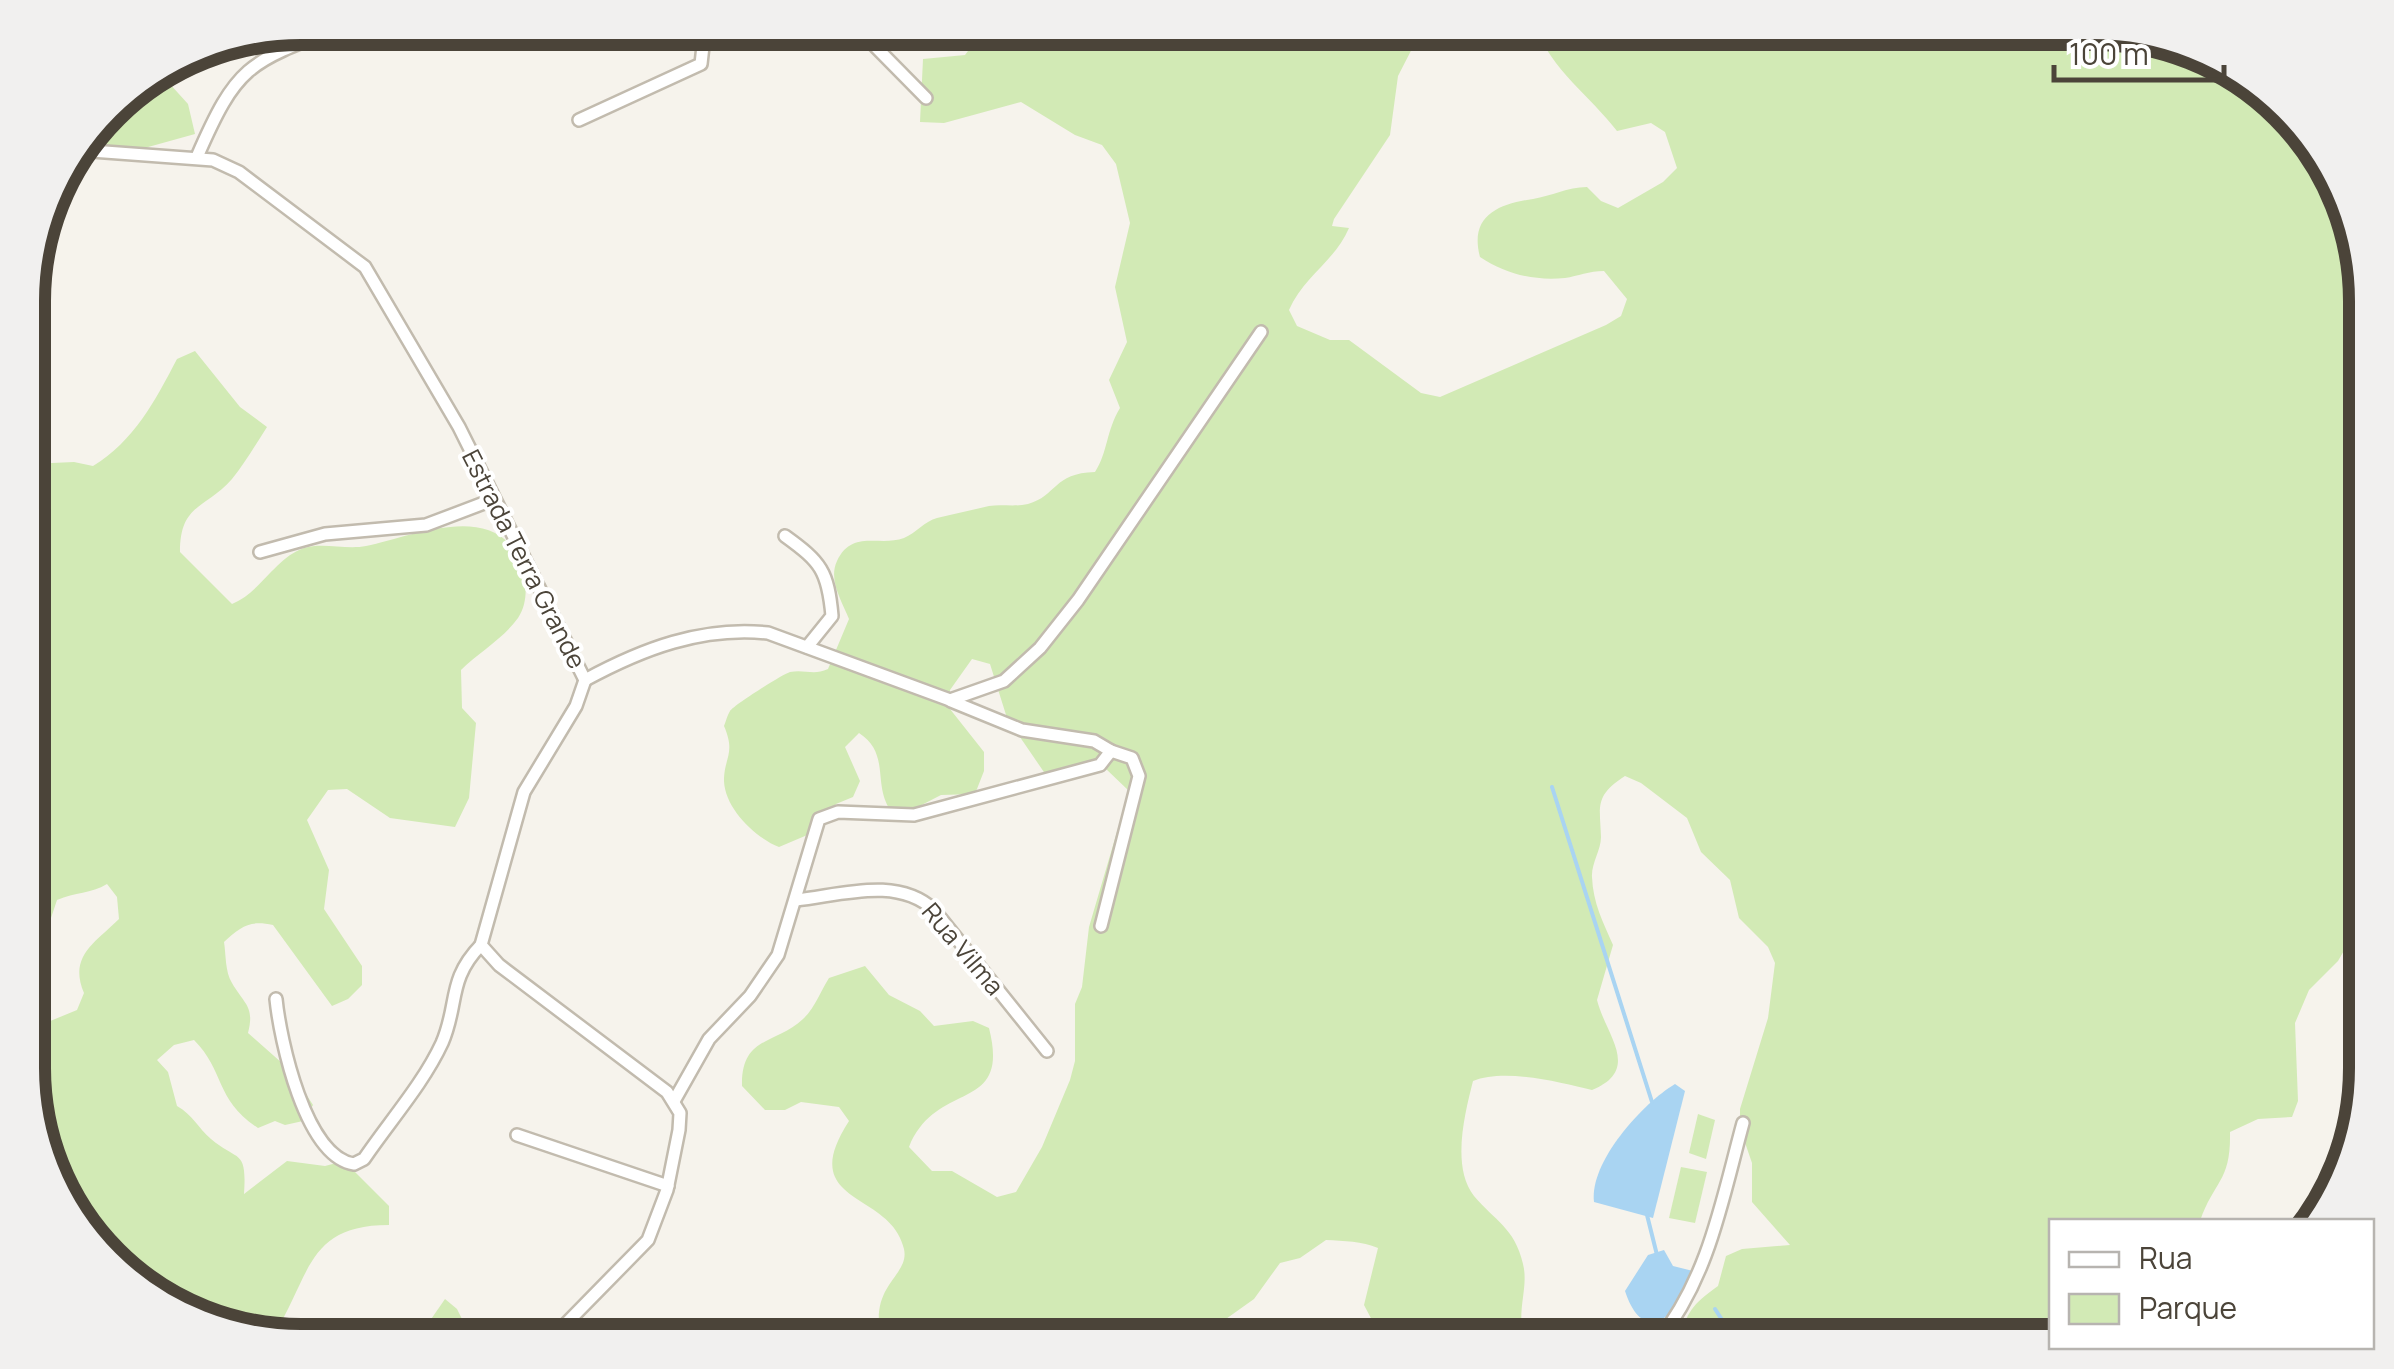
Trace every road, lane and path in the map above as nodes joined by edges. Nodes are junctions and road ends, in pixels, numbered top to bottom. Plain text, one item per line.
1 (291, 46) edge
2 (703, 46) edge
3 (874, 46) edge
4 (926, 98) dead end
5 (579, 120) dead end
6 (94, 151) edge
7 (197, 157) junction
8 (1261, 332) dead end
9 (492, 500) junction
10 (785, 536) dead end
11 (260, 552) dead end
12 (807, 647) junction
13 (584, 680) junction
14 (950, 700) junction
15 (1111, 751) junction
16 (796, 900) junction
17 (1101, 926) dead end
18 (481, 945) junction
19 (276, 998) dead end
20 (1047, 1051) dead end
21 (674, 1102) junction
22 (1742, 1123) dead end
23 (517, 1135) dead end
24 (668, 1186) junction
25 (1672, 1323) edge
26 (568, 1324) edge

1 - 7 street
2 - 5 street
3 - 4 street
6 - 7 street, Estrada Terra Grande
7 - 9 street, Estrada Terra Grande
8 - 14 street
9 - 11 street
9 - 13 street, Estrada Terra Grande
10 - 12 street
12 - 13 street, Estrada Terra Grande
12 - 14 street, Estrada Terra Grande
13 - 18 street
14 - 15 street, Estrada Terra Grande
15 - 16 street
15 - 17 street
16 - 20 street, Rua Vilma
16 - 21 street
18 - 19 street
18 - 21 street
21 - 24 street
22 - 25 street
23 - 24 street
24 - 26 street

